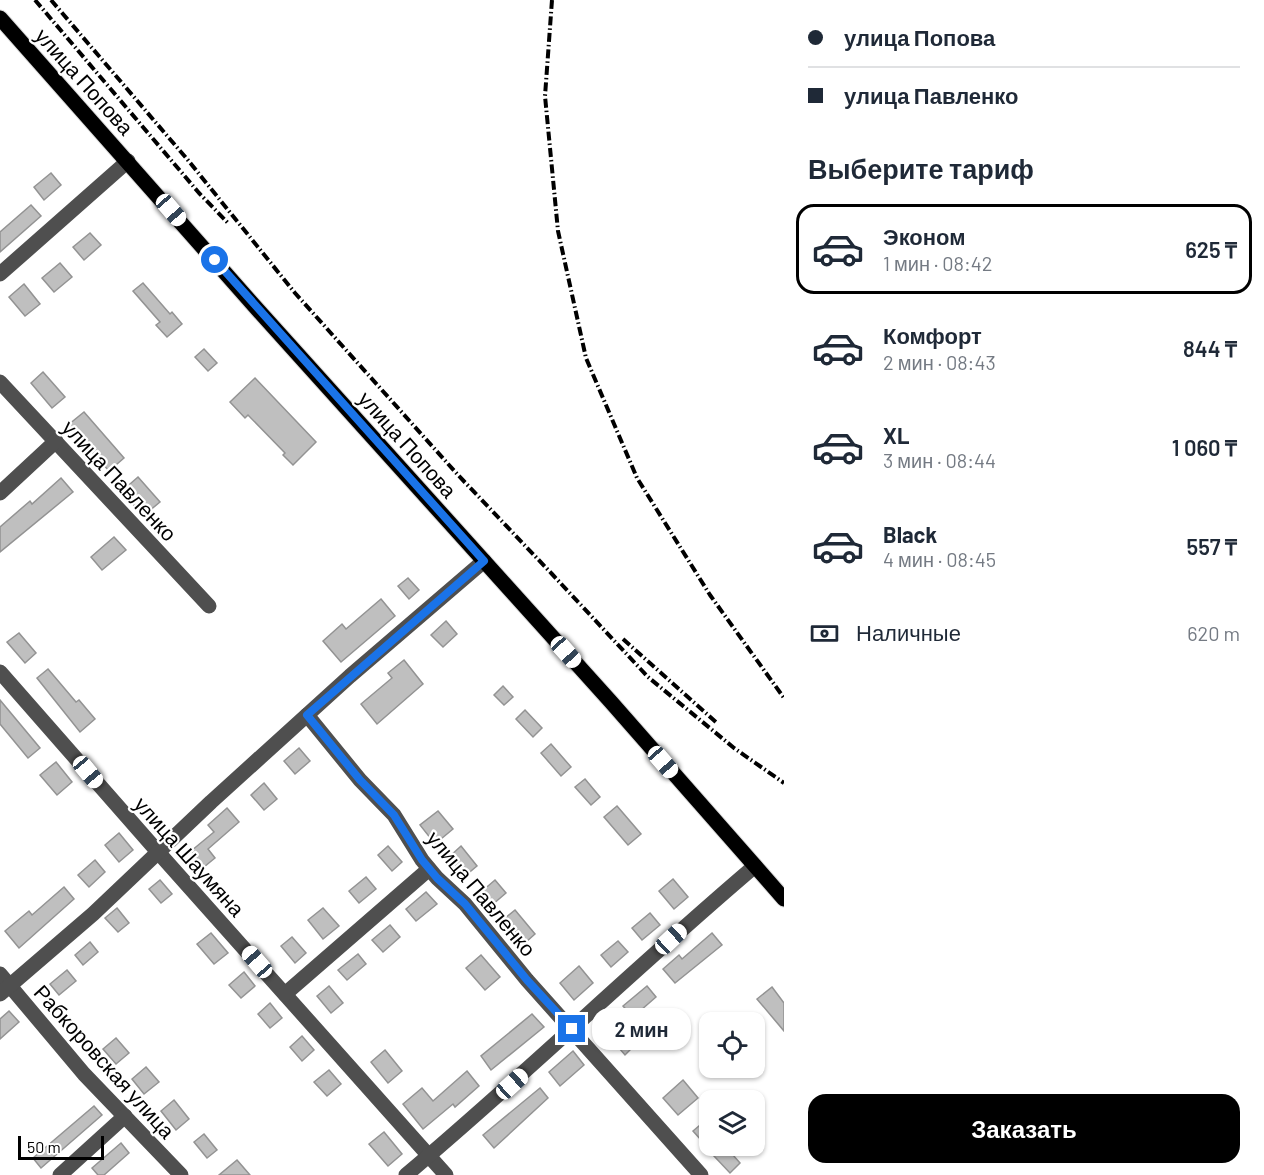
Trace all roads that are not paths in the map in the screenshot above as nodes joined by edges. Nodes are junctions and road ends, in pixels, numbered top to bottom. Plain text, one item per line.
1 (0, 18) edge
2 (128, 161) junction
3 (0, 274) edge
4 (0, 382) edge
5 (56, 441) junction
6 (0, 493) edge
7 (484, 561) junction
8 (209, 606) dead end
9 (0, 672) edge
10 (307, 715) junction
11 (158, 852) junction
12 (755, 866) junction
13 (429, 869) junction
14 (784, 899) edge
15 (3, 985) edge
16 (285, 994) junction
17 (572, 1029) junction
18 (125, 1116) junction
19 (429, 1155) junction
20 (60, 1175) edge
21 (181, 1175) edge
22 (406, 1175) edge
23 (446, 1175) edge
24 (701, 1175) edge

1 - 2 main road, улица Попова
2 - 3 street
2 - 7 main road, улица Попова
4 - 5 street, улица Павленко
5 - 6 street
5 - 8 street, улица Павленко
7 - 10 street
7 - 12 main road, улица Попова
9 - 11 street, улица Шаумяна
10 - 11 street
10 - 13 street, улица Павленко
11 - 15 street
11 - 16 street, улица Шаумяна
12 - 14 main road, улица Попова
12 - 17 street
13 - 16 street
13 - 17 street, улица Павленко
15 - 18 street, Рабкоровская улица
16 - 19 street, улица Шаумяна
17 - 19 street
17 - 24 street, улица Павленко
18 - 20 street
18 - 21 street, Рабкоровская улица
19 - 22 street
19 - 23 street, улица Шаумяна

